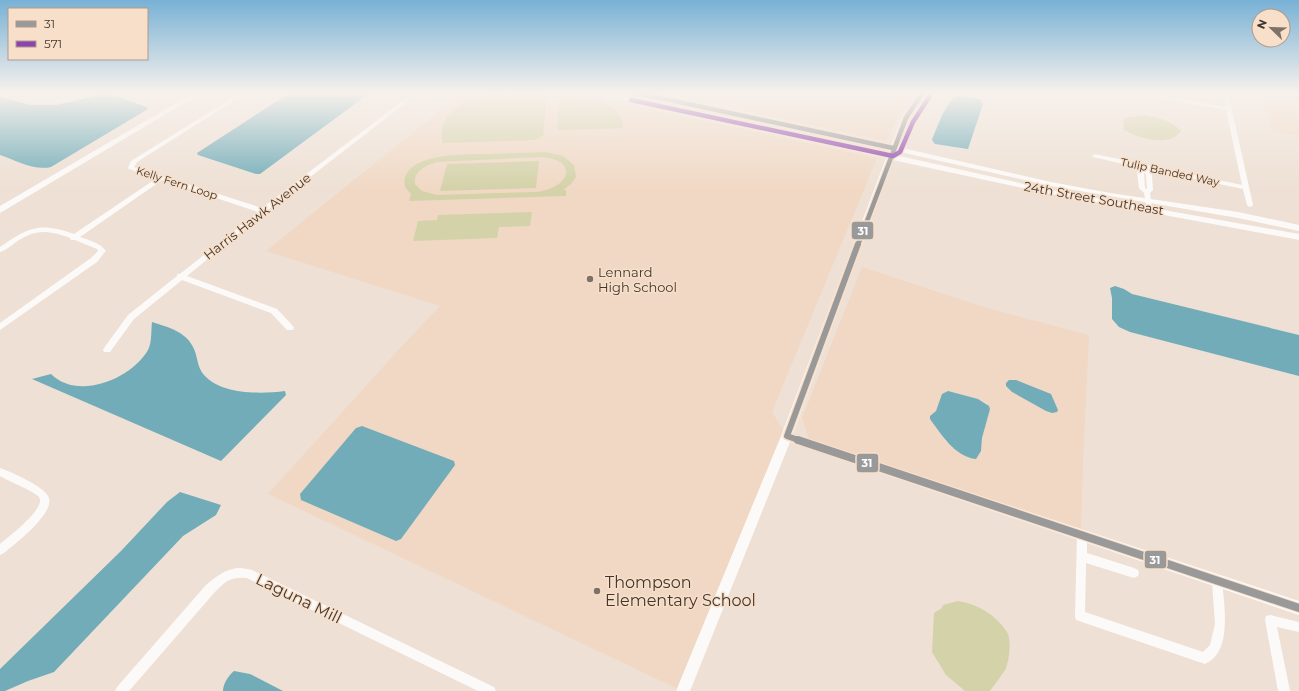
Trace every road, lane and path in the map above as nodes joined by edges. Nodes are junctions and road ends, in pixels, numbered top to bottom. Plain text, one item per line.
1 (145, 124) edge
2 (193, 124) edge
3 (375, 124) edge
4 (755, 124) edge
5 (772, 124) edge
6 (903, 124) edge
7 (1231, 124) edge
8 (892, 152) junction
9 (1095, 156) dead end
10 (1144, 169) junction
11 (160, 179) junction
12 (1246, 188) junction
13 (1148, 201) junction
14 (1250, 205) dead end
15 (0, 210) edge
16 (263, 211) junction
17 (1299, 228) edge
18 (1299, 237) edge
19 (73, 238) junction
20 (0, 250) edge
21 (180, 276) junction
22 (0, 327) edge
23 (290, 328) dead end
24 (107, 350) dead end
25 (787, 436) junction
26 (0, 472) edge
27 (1082, 536) junction
28 (0, 550) edge
29 (1081, 556) junction
30 (1134, 573) dead end
31 (1217, 581) junction
32 (1299, 608) edge
33 (1299, 627) edge
34 (121, 691) edge
35 (490, 691) edge
36 (683, 691) edge
37 (1284, 691) edge

1 - 15 street
2 - 11 street, Kelly Fern Loop
3 - 16 street, Harris Hawk Avenue
4 - 8 street
5 - 8 street
6 - 8 street
7 - 12 street
8 - 13 street, 24th Street Southeast
8 - 25 street
9 - 10 street, Tulip Banded Way
10 - 12 street, Tulip Banded Way
10 - 13 street
11 - 16 street, Kelly Fern Loop
11 - 19 street
12 - 14 street
13 - 17 street, 24th Street Southeast
13 - 18 street, 24th Street Southeast
16 - 21 street, Harris Hawk Avenue
19 - 20 street
19 - 22 street
21 - 23 street
21 - 24 street, Harris Hawk Avenue
25 - 27 street
25 - 36 street
26 - 28 street
27 - 29 street
27 - 31 street
29 - 30 street
29 - 31 street
31 - 32 street
33 - 37 street
34 - 35 street, Laguna Mill

